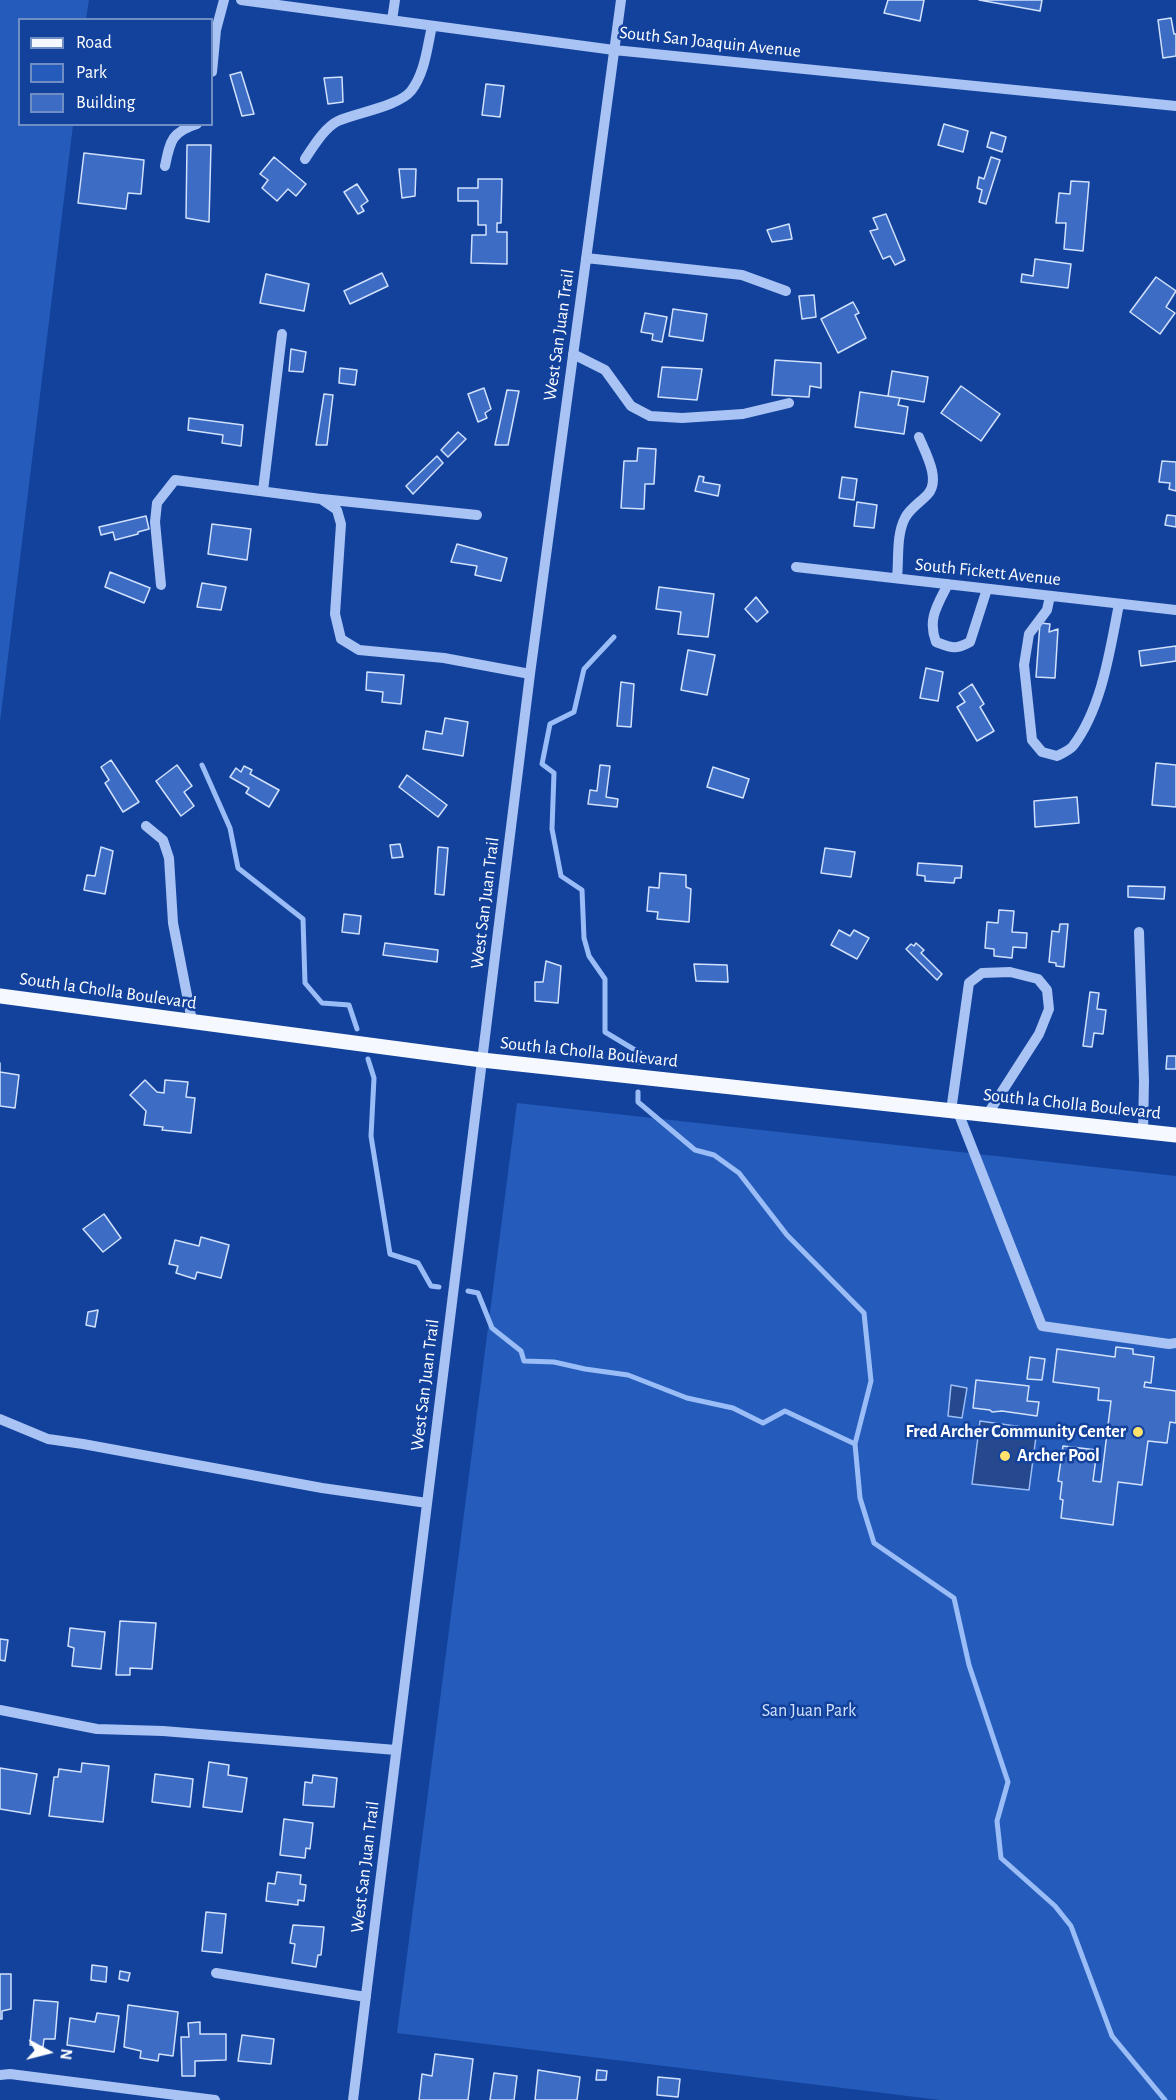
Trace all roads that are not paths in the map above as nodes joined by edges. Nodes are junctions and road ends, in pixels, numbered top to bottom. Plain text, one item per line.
1 (224, 0) edge
2 (242, 0) edge
3 (395, 0) edge
4 (621, 0) edge
5 (303, 4) edge
6 (392, 20) junction
7 (432, 26) junction
8 (614, 50) junction
9 (213, 62) edge
10 (1176, 106) edge
11 (190, 126) edge
12 (305, 159) dead end
13 (165, 166) dead end
14 (586, 258) junction
15 (786, 291) dead end
16 (282, 334) dead end
17 (573, 354) junction
18 (789, 403) dead end
19 (919, 436) dead end
20 (263, 491) junction
21 (321, 498) junction
22 (477, 515) dead end
23 (796, 567) dead end
24 (897, 579) junction
25 (948, 584) junction
26 (161, 585) dead end
27 (987, 589) junction
28 (1050, 596) junction
29 (1119, 604) junction
30 (1176, 610) edge
31 (530, 674) junction
32 (146, 826) dead end
33 (1139, 932) dead end
34 (0, 996) edge
35 (192, 1022) junction
36 (482, 1060) junction
37 (955, 1112) junction
38 (987, 1115) junction
39 (1143, 1131) junction
40 (1176, 1135) edge
41 (1176, 1343) edge
42 (0, 1419) edge
43 (427, 1503) junction
44 (0, 1710) edge
45 (396, 1750) junction
46 (216, 1973) dead end
47 (366, 1997) junction
48 (0, 2075) edge
49 (215, 2100) edge
50 (353, 2100) edge

1 - 9 street
2 - 5 street, South San Joaquin Avenue
3 - 6 street
4 - 8 street, West San Juan Trail
5 - 6 street, South San Joaquin Avenue
6 - 7 street, South San Joaquin Avenue
7 - 8 street, South San Joaquin Avenue
7 - 12 street
8 - 10 street, South San Joaquin Avenue
8 - 14 street, West San Juan Trail
11 - 13 street
14 - 15 street
14 - 17 street, West San Juan Trail
16 - 20 street
17 - 18 street
17 - 31 street, West San Juan Trail
19 - 24 street
20 - 21 street
20 - 26 street
21 - 22 street
21 - 31 street
23 - 24 street, South Fickett Avenue
24 - 25 street, South Fickett Avenue
25 - 27 street, South Fickett Avenue
25 - 27 street
27 - 28 street, South Fickett Avenue
28 - 29 street, South Fickett Avenue
28 - 29 street
29 - 30 street, South Fickett Avenue
31 - 36 street, West San Juan Trail
32 - 35 street
33 - 39 street
34 - 35 main road, South la Cholla Boulevard
35 - 36 main road, South la Cholla Boulevard
36 - 37 main road, South la Cholla Boulevard
36 - 43 street, West San Juan Trail
37 - 38 main road, South la Cholla Boulevard
37 - 38 street
37 - 41 street
38 - 39 main road, South la Cholla Boulevard
39 - 40 main road, South la Cholla Boulevard
42 - 43 street
43 - 45 street, West San Juan Trail
44 - 45 street
45 - 47 street, West San Juan Trail
46 - 47 street
47 - 50 street, West San Juan Trail
48 - 49 street

